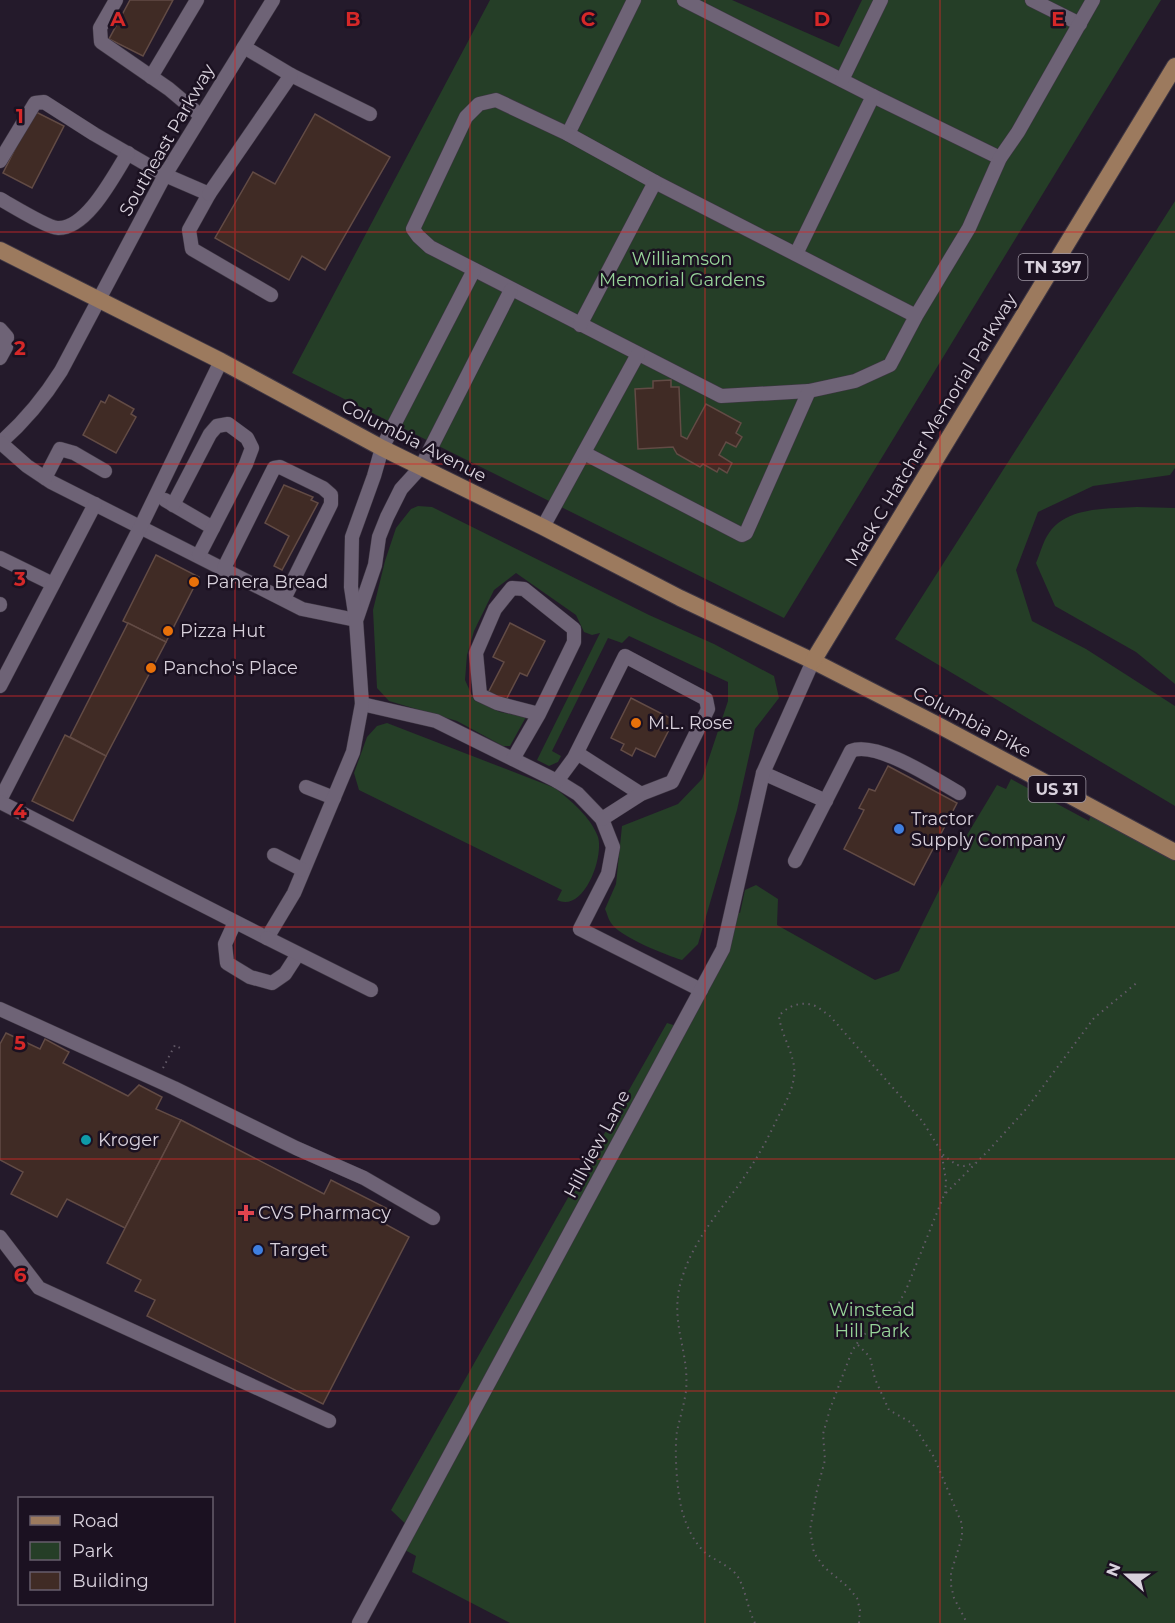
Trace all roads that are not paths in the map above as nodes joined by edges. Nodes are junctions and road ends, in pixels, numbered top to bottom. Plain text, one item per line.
1 (116, 0) edge
2 (197, 0) edge
3 (273, 0) edge
4 (634, 0) edge
5 (684, 0) edge
6 (880, 0) edge
7 (1032, 0) edge
8 (1093, 0) edge
9 (1080, 24) junction
10 (244, 47) junction
11 (1175, 66) edge
12 (291, 75) junction
13 (151, 77) junction
14 (842, 80) junction
15 (873, 96) junction
16 (370, 114) dead end
17 (201, 116) junction
18 (568, 134) junction
19 (128, 153) junction
20 (1000, 158) junction
21 (0, 161) edge
22 (165, 175) junction
23 (655, 182) junction
24 (209, 194) junction
25 (0, 199) edge
26 (0, 250) edge
27 (796, 254) junction
28 (474, 270) junction
29 (511, 290) junction
30 (272, 295) dead end
31 (98, 301) junction
32 (916, 316) junction
33 (580, 325) junction
34 (0, 329) edge
35 (638, 354) junction
36 (0, 358) edge
37 (221, 361) junction
38 (810, 392) junction
39 (0, 443) edge
40 (382, 448) junction
41 (584, 453) junction
42 (421, 467) junction
43 (105, 471) dead end
44 (45, 477) junction
45 (156, 494) junction
46 (95, 504) junction
47 (173, 505) junction
48 (141, 526) junction
49 (543, 527) junction
50 (213, 528) junction
51 (199, 555) junction
52 (0, 558) edge
53 (224, 568) junction
54 (53, 584) junction
55 (284, 599) junction
56 (356, 620) junction
57 (813, 661) junction
58 (0, 686) edge
59 (362, 704) junction
60 (540, 714) junction
61 (577, 753) junction
62 (513, 759) junction
63 (763, 773) junction
64 (557, 781) junction
65 (306, 787) dead end
66 (959, 793) dead end
67 (641, 794) junction
68 (334, 798) junction
69 (0, 801) edge
70 (826, 801) junction
71 (602, 819) junction
72 (1175, 852) edge
73 (274, 855) dead end
74 (795, 861) dead end
75 (303, 870) junction
76 (235, 922) junction
77 (267, 938) junction
78 (298, 954) junction
79 (371, 990) dead end
80 (701, 990) junction
81 (0, 1009) edge
82 (433, 1218) dead end
83 (0, 1237) edge
84 (329, 1421) dead end
85 (359, 1623) edge

1 - 13 street
2 - 13 street
3 - 10 street, Southeast Parkway
4 - 18 street
5 - 14 street
6 - 14 street
7 - 9 street
8 - 9 street
9 - 20 street
10 - 12 street
10 - 17 street, Southeast Parkway
11 - 57 main road, Mack C Hatcher Memorial Parkway / TN 397
12 - 16 street
12 - 24 street
13 - 17 street
14 - 15 street
15 - 20 street
15 - 27 street
17 - 22 street, Southeast Parkway
18 - 23 street
18 - 28 street
19 - 21 street
19 - 22 street
19 - 25 street
20 - 32 street
22 - 24 street
22 - 31 street, Southeast Parkway
23 - 27 street
23 - 33 street
24 - 30 street
26 - 31 main road, Columbia Avenue
27 - 32 street
28 - 29 street
28 - 40 street
29 - 33 street
29 - 42 street
31 - 37 main road, Columbia Avenue
31 - 39 street, Southeast Parkway
32 - 38 street
33 - 35 street
34 - 36 street
35 - 38 street
35 - 41 street
37 - 40 main road, Columbia Avenue
37 - 45 street
38 - 41 street
39 - 44 street
40 - 42 main road, Columbia Avenue
40 - 56 street
41 - 49 street
42 - 49 main road, Columbia Avenue
42 - 56 street
43 - 44 street
44 - 46 street
45 - 47 street
45 - 48 street
46 - 48 street
46 - 54 street
47 - 50 street
47 - 50 street
48 - 51 street
48 - 69 street
49 - 57 main road, Columbia Avenue
50 - 51 street
51 - 53 street
52 - 54 street
53 - 55 street
53 - 55 street
54 - 58 street
55 - 56 street
56 - 59 street
57 - 63 street, Hillview Lane
57 - 72 main road, Columbia Pike / US 31
59 - 62 street
59 - 68 street
60 - 60 street
60 - 62 street
61 - 64 street
61 - 67 street
61 - 67 street
62 - 64 street
63 - 70 street
63 - 80 street, Hillview Lane
64 - 71 street
65 - 68 street
66 - 70 street
67 - 71 street
68 - 75 street
69 - 76 street
70 - 74 street
71 - 80 street
73 - 75 street
75 - 77 street
76 - 77 street
76 - 78 street
77 - 78 street
78 - 79 street
80 - 85 street, Hillview Lane
81 - 82 street
83 - 84 street

